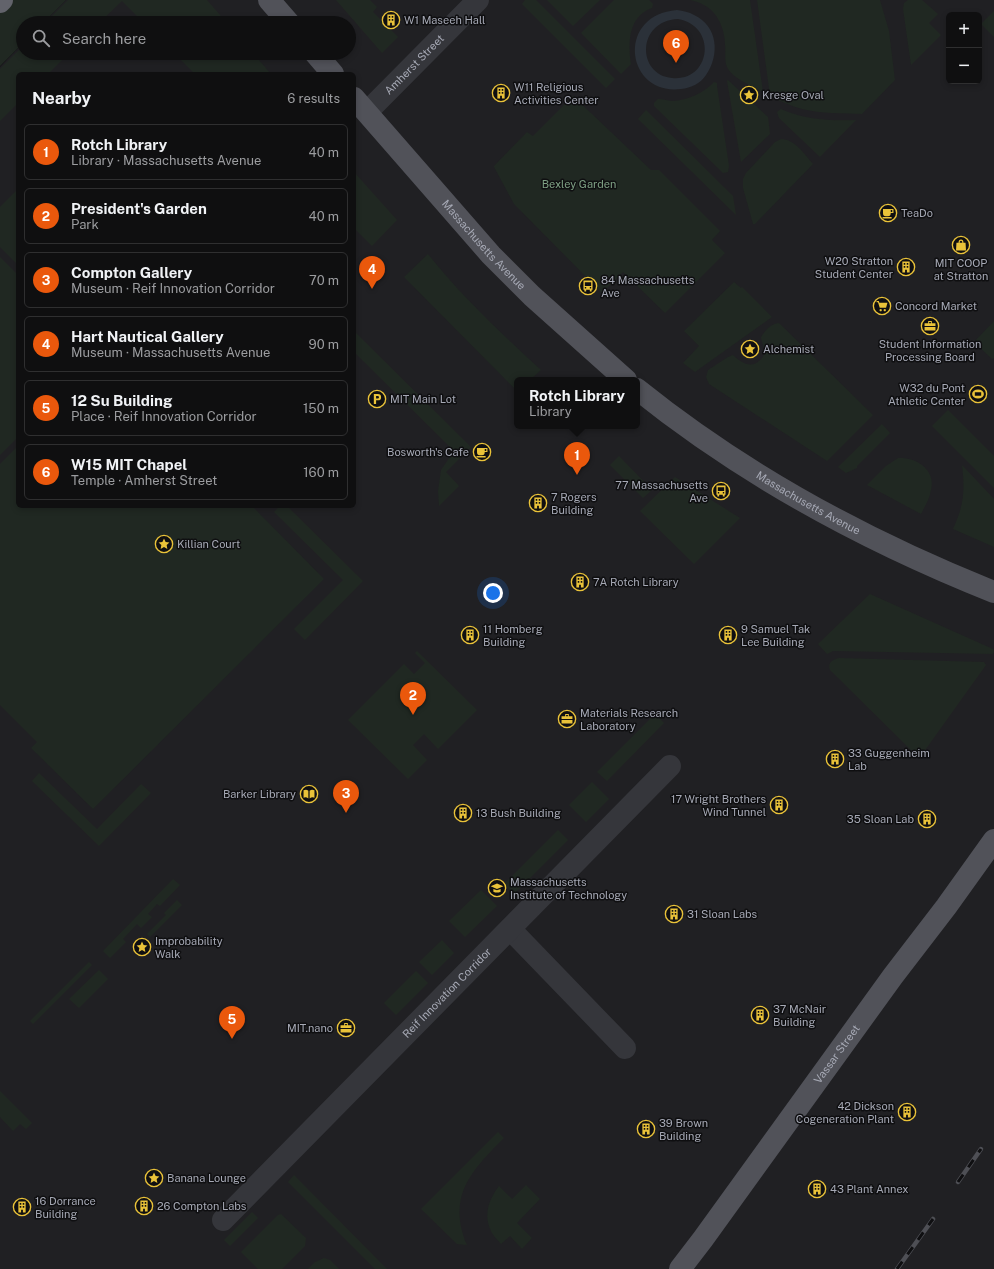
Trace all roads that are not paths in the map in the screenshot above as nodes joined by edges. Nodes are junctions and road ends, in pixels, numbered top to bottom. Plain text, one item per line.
1 (2, 0) edge
2 (269, 0) edge
3 (478, 0) edge
4 (0, 2) edge
5 (283, 16) edge
6 (321, 60) edge
7 (331, 72) edge
8 (360, 105) edge
9 (623, 377) edge
10 (640, 390) edge
11 (994, 592) edge
12 (670, 766) dead end
13 (994, 840) edge
14 (510, 929) junction
15 (625, 1048) dead end
16 (223, 1220) dead end
17 (680, 1269) edge

1 - 4 highway
2 - 5 main road
3 - 8 street, Amherst Street
6 - 7 main road
8 - 9 main road, Massachusetts Avenue
10 - 11 main road, Massachusetts Avenue
12 - 14 street, Reif Innovation Corridor
13 - 17 main road, Vassar Street
14 - 15 street
14 - 16 street, Reif Innovation Corridor

